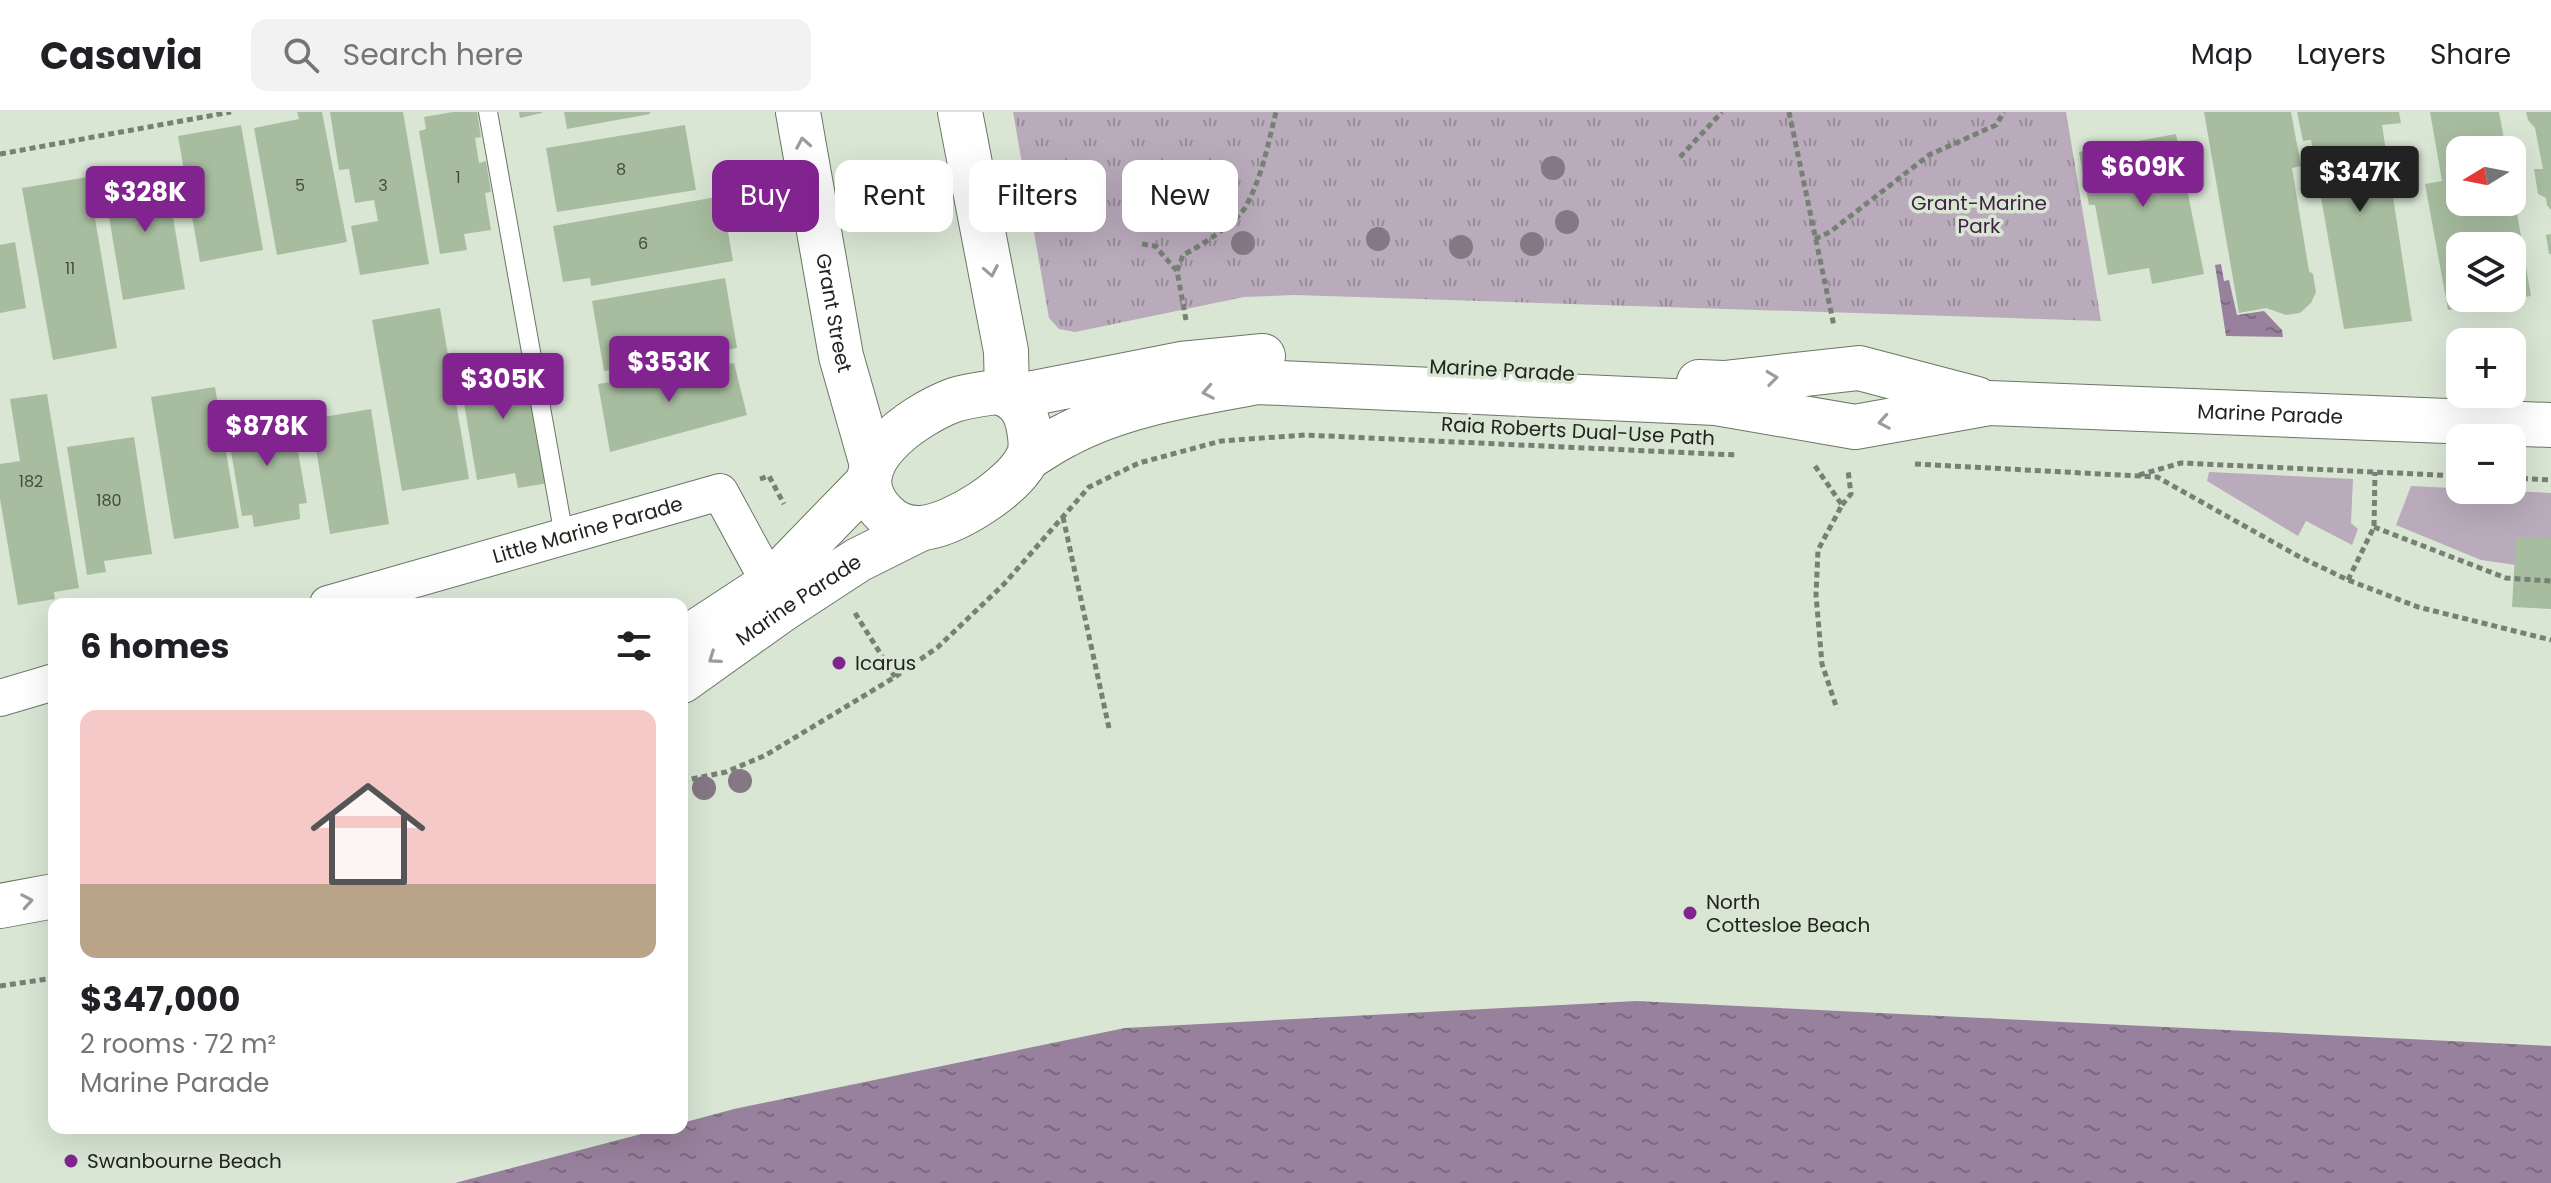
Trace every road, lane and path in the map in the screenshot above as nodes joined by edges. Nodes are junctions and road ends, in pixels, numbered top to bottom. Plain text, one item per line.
1 (231, 112) edge
2 (488, 112) edge
3 (798, 112) edge
4 (960, 112) edge
5 (1276, 112) edge
6 (1722, 112) edge
7 (1789, 112) edge
8 (2004, 112) edge
9 (0, 154) edge
10 (1680, 157) dead end
11 (1815, 239) junction
12 (1142, 244) dead end
13 (1177, 271) junction
14 (1186, 320) dead end
15 (1835, 333) dead end
16 (1010, 395) junction
17 (1989, 403) junction
18 (2551, 425) edge
19 (1749, 455) dead end
20 (1029, 457) junction
21 (1810, 458) dead end
22 (1850, 460) dead end
23 (1914, 464) dead end
24 (2375, 472) junction
25 (871, 473) junction
26 (2137, 475) junction
27 (2446, 475) edge
28 (2526, 479) edge
29 (2551, 480) edge
30 (1842, 505) junction
31 (1063, 516) junction
32 (2374, 527) junction
33 (922, 528) junction
34 (564, 536) junction
35 (2348, 580) junction
36 (2551, 581) edge
37 (776, 597) junction
38 (349, 598) edge
39 (688, 638) edge
40 (2551, 640) edge
41 (688, 676) edge
42 (48, 684) edge
43 (0, 698) edge
44 (1837, 709) dead end
45 (1109, 728) dead end
46 (688, 780) edge
47 (48, 897) edge
48 (0, 906) edge
49 (48, 927) edge
50 (0, 934) edge
51 (48, 979) edge
52 (0, 986) edge

1 - 9 path
2 - 34 lane
25 -> 3 street, Grant Street
4 -> 16 street
5 - 13 path
6 - 10 path
7 - 11 path
8 - 11 path
11 - 15 path
12 - 13 path
13 - 14 path
16 -> 17 street, Marine Parade
16 - 20 street
16 - 25 street
17 - 18 street, Marine Parade
17 -> 20 street, Marine Parade
19 - 31 path, Raia Roberts Dual-Use Path
20 - 33 street
21 - 30 path
22 - 30 path
23 - 26 path
24 - 26 path
24 - 27 path
24 - 32 path
25 - 33 street
25 - 37 street, Marine Parade
26 - 35 path
28 - 29 path
30 - 44 path
31 - 45 path
31 - 46 path, Raia Roberts Dual-Use Path
32 - 35 path
32 - 36 path
33 - 37 street, Marine Parade
34 - 37 street, Little Marine Parade
34 - 38 street, Little Marine Parade
35 - 40 path
37 - 39 street, Marine Parade
37 -> 41 street, Marine Parade
42 - 43 street
48 -> 47 street
49 - 50 street
51 - 52 path

